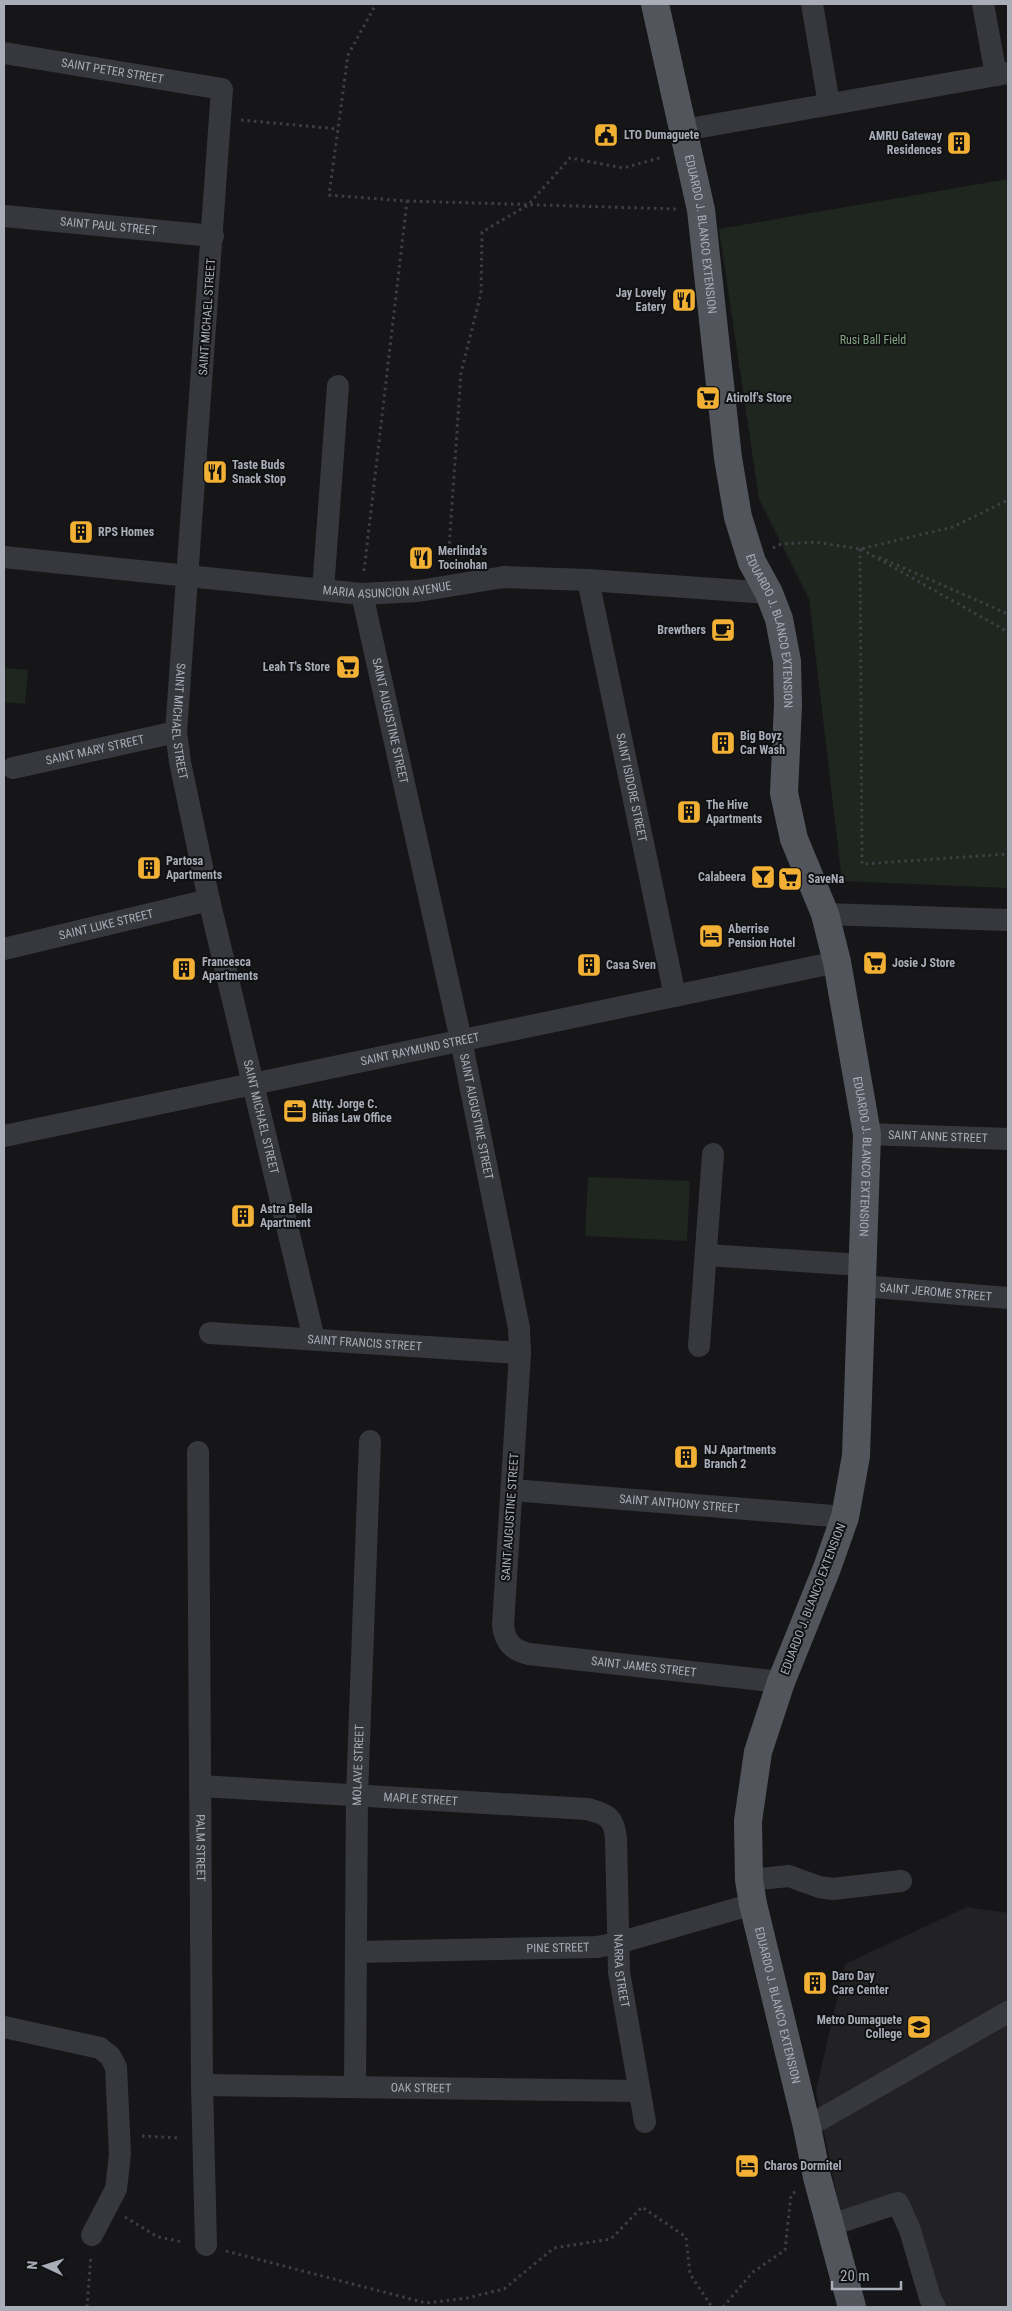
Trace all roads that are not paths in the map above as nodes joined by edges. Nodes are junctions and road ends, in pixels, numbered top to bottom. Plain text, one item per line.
1 (655, 4) edge
2 (812, 4) edge
3 (983, 4) edge
4 (4, 53) edge
5 (1002, 74) edge
6 (222, 89) joint
7 (829, 104) junction
8 (686, 140) junction
9 (4, 216) edge
10 (213, 236) junction
11 (338, 386) dead end
12 (4, 557) edge
13 (189, 575) junction
14 (588, 580) junction
15 (323, 590) junction
16 (769, 593) junction
17 (362, 594) junction
18 (176, 732) junction
19 (14, 768) dead end
20 (209, 900) junction
21 (826, 914) junction
22 (1008, 920) edge
23 (4, 949) edge
24 (837, 962) junction
25 (675, 996) junction
26 (461, 1040) junction
27 (253, 1084) junction
28 (867, 1134) junction
29 (4, 1136) edge
30 (1008, 1139) edge
31 (713, 1154) dead end
32 (706, 1255) junction
33 (862, 1275) junction
34 (1008, 1298) edge
35 (210, 1333) dead end
36 (314, 1339) junction
37 (699, 1346) dead end
38 (520, 1353) junction
39 (370, 1441) dead end
40 (198, 1452) dead end
41 (512, 1490) junction
42 (845, 1517) junction
43 (510, 1646) joint
44 (780, 1682) junction
45 (200, 1786) junction
46 (357, 1794) junction
47 (611, 1819) joint
48 (901, 1882) dead end
49 (751, 1892) junction
50 (618, 1943) junction
51 (357, 1952) junction
52 (1008, 2012) edge
53 (4, 2027) edge
54 (202, 2085) junction
55 (355, 2088) junction
56 (639, 2091) junction
57 (645, 2122) dead end
58 (807, 2127) junction
59 (831, 2225) junction
60 (92, 2236) road end
61 (206, 2245) road end
62 (852, 2307) edge
63 (935, 2307) edge

1 - 8 main road, EDUARDO J. BLANCO EXTENSION
2 - 7 street
3 - 5 street
4 - 6 street, SAINT PETER STREET
5 - 7 street
6 - 10 street, SAINT MICHAEL STREET
7 - 8 street
8 - 16 main road, EDUARDO J. BLANCO EXTENSION
9 - 10 street, SAINT PAUL STREET
10 - 13 street, SAINT MICHAEL STREET
11 - 15 street
12 - 13 street, MARIA ASUNCION AVENUE
13 - 15 street, MARIA ASUNCION AVENUE
13 - 18 street, SAINT MICHAEL STREET
14 - 16 street, MARIA ASUNCION AVENUE
14 - 17 street, MARIA ASUNCION AVENUE
14 - 25 street, SAINT ISIDORE STREET
15 - 17 street, MARIA ASUNCION AVENUE
16 - 21 main road, EDUARDO J. BLANCO EXTENSION
17 - 26 street, SAINT AUGUSTINE STREET
18 - 19 street, SAINT MARY STREET
18 - 20 street, SAINT MICHAEL STREET
20 - 23 street, SAINT LUKE STREET
20 - 27 street, SAINT MICHAEL STREET
21 - 22 street
21 - 24 main road, EDUARDO J. BLANCO EXTENSION
24 - 25 street, SAINT RAYMUND STREET
24 - 28 main road, EDUARDO J. BLANCO EXTENSION
25 - 26 street, SAINT RAYMUND STREET
26 - 27 street, SAINT RAYMUND STREET
26 - 38 street, SAINT AUGUSTINE STREET
27 - 29 street, SAINT RAYMUND STREET
27 - 36 street, SAINT MICHAEL STREET
28 - 30 street, SAINT ANNE STREET
28 - 33 main road, EDUARDO J. BLANCO EXTENSION
31 - 32 street
32 - 33 street, SAINT JEROME STREET
32 - 37 street
33 - 34 street, SAINT JEROME STREET
33 - 42 main road, EDUARDO J. BLANCO EXTENSION
35 - 36 street, SAINT FRANCIS STREET
36 - 38 street, SAINT FRANCIS STREET
38 - 41 street, SAINT AUGUSTINE STREET
39 - 46 street, MOLAVE STREET
40 - 45 street, PALM STREET
41 - 42 street, SAINT ANTHONY STREET
41 - 43 street, SAINT AUGUSTINE STREET
42 - 44 main road, EDUARDO J. BLANCO EXTENSION
43 - 44 street, SAINT JAMES STREET
44 - 49 main road, EDUARDO J. BLANCO EXTENSION
45 - 46 street, MAPLE STREET
45 - 54 street, PALM STREET
46 - 47 street, MAPLE STREET
46 - 51 street, MOLAVE STREET
47 - 50 street, NARRA STREET
48 - 49 street, PINE STREET
49 - 50 street, PINE STREET
49 - 58 main road, EDUARDO J. BLANCO EXTENSION
50 - 51 street, PINE STREET
50 - 56 street, NARRA STREET
51 - 55 street, MOLAVE STREET
52 - 58 street
53 - 60 street
54 - 55 street, OAK STREET
54 - 61 street, PALM STREET
55 - 56 street, OAK STREET
56 - 57 street, NARRA STREET
58 - 59 main road, EDUARDO J. BLANCO EXTENSION
59 - 62 main road, EDUARDO J. BLANCO EXTENSION
59 - 63 street

